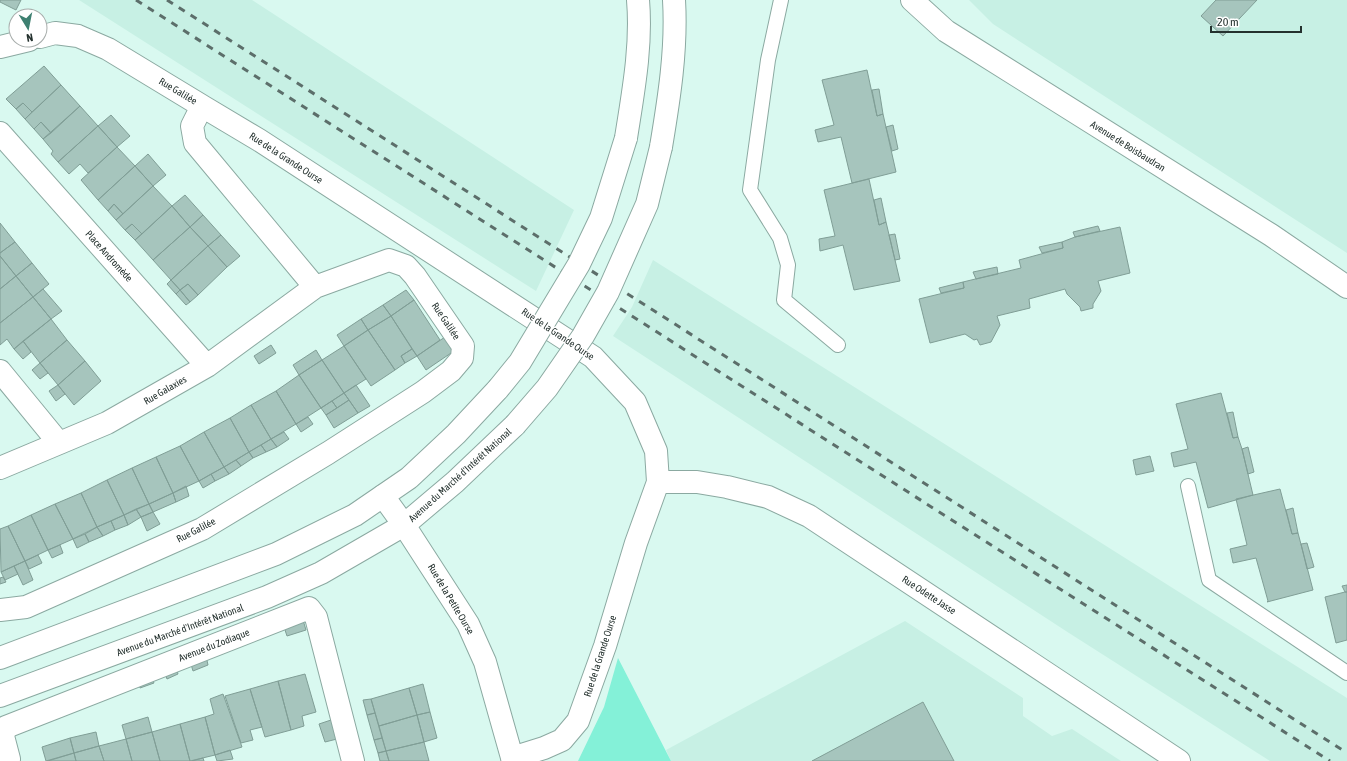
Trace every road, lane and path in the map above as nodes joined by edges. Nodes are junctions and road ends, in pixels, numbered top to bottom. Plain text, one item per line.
1 (638, 0) edge
2 (674, 0) edge
3 (781, 0) edge
4 (912, 0) edge
5 (48, 35) edge
6 (202, 106) junction
7 (4, 144) edge
8 (315, 287) junction
9 (1347, 287) edge
10 (838, 345) dead end
11 (207, 366) junction
12 (0, 371) edge
13 (59, 443) junction
14 (0, 468) edge
15 (658, 482) junction
16 (1188, 486) dead end
17 (384, 496) junction
18 (404, 525) junction
19 (0, 610) edge
20 (0, 658) edge
21 (1347, 674) edge
22 (0, 696) edge
23 (8, 760) edge
24 (513, 760) edge
25 (354, 761) edge
26 (1179, 761) edge

1 - 17 street, bridge
2 - 18 street, Avenue du Marché d'Intérêt National, bridge
3 - 10 lane
4 - 9 street, Avenue de Boisbaudran
5 - 6 street, Rue Galilée
6 - 8 street, Rue Galilée
6 - 15 street, Rue de la Grande Ourse
7 - 11 street, Place Andromède
8 - 11 street, Rue Galaxies
8 - 19 street, Rue Galilée
11 - 13 street, Rue Galaxies
12 - 13 street
13 - 14 street, Rue Galaxies
15 - 24 street, Rue de la Grande Ourse
15 - 26 street, Rue Odette Jasse
16 - 21 lane
17 - 18 street, Rue de la Petite Ourse
17 - 20 street
18 - 22 street, Avenue du Marché d'Intérêt National
18 - 24 street, Rue de la Petite Ourse
23 - 25 street, Avenue du Zodiaque

